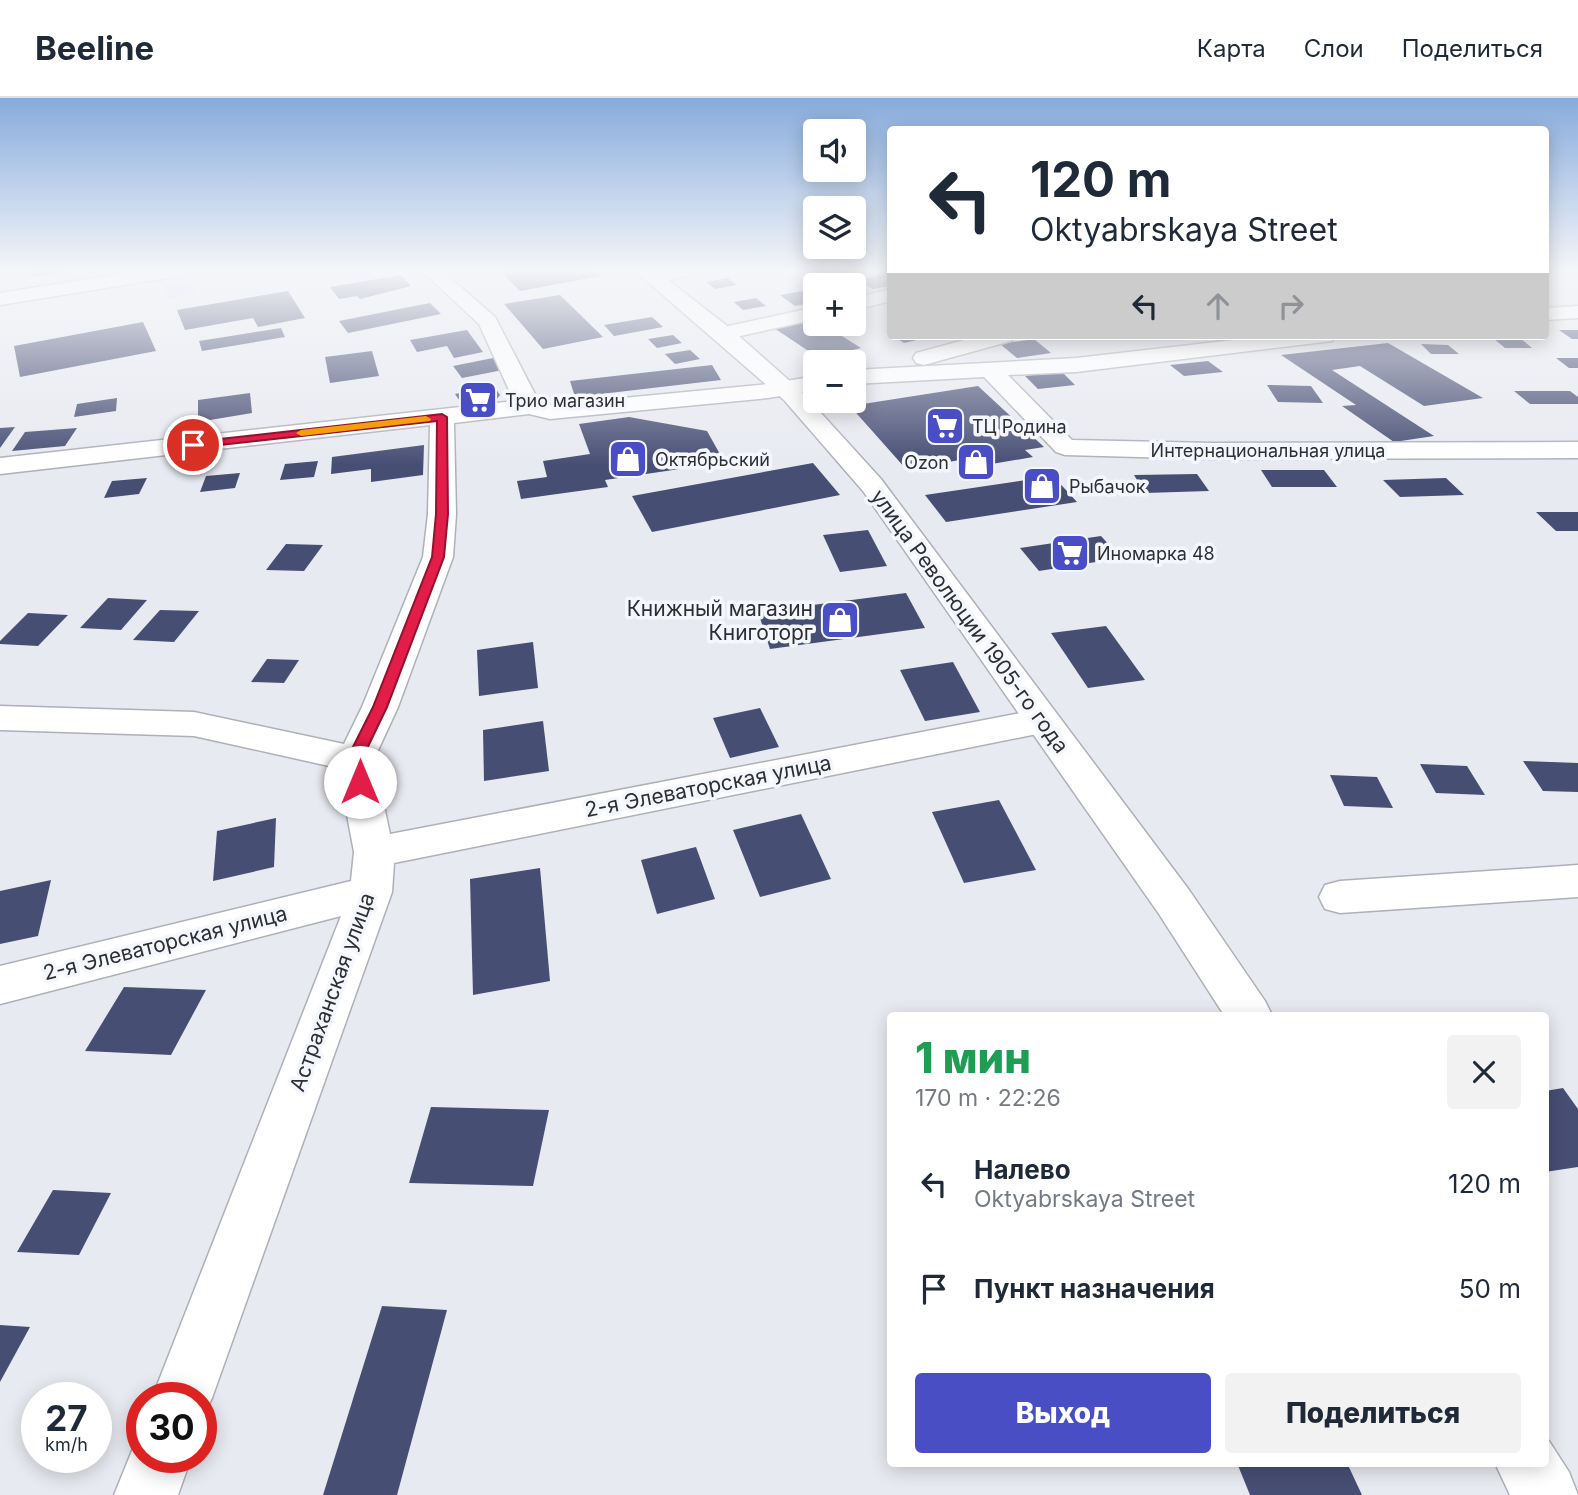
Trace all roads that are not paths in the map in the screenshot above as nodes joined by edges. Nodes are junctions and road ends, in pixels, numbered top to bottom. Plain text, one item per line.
1 (495, 335) edge
2 (725, 335) edge
3 (989, 340) edge
4 (1290, 340) edge
5 (1047, 343) dead end
6 (1076, 365) junction
7 (990, 370) junction
8 (866, 374) edge
9 (866, 376) edge
10 (800, 386) edge
11 (528, 408) junction
12 (442, 417) junction
13 (1578, 450) edge
14 (0, 466) edge
15 (0, 718) edge
16 (1042, 721) junction
17 (355, 759) junction
18 (372, 872) junction
19 (1578, 881) edge
20 (1340, 897) dead end
21 (0, 985) edge
22 (1247, 1012) edge
23 (188, 1382) edge
24 (1529, 1467) edge
25 (154, 1473) edge
26 (146, 1495) edge
27 (1546, 1495) edge

1 - 11 street
2 - 10 street, улица Революции 1905-го года
3 - 8 street
4 - 6 street
5 - 6 street
6 - 7 street
7 - 9 street
7 - 13 street, Интернациональная улица
10 - 11 street
10 - 16 street, улица Революции 1905-го года
11 - 12 street
12 - 14 street
12 - 17 street
15 - 17 street
16 - 18 street, 2-я Элеваторская улица
16 - 22 street, улица Революции 1905-го года
17 - 18 street
18 - 21 street, 2-я Элеваторская улица
18 - 23 street, Астраханская улица
19 - 20 street
24 - 27 street
25 - 26 street

